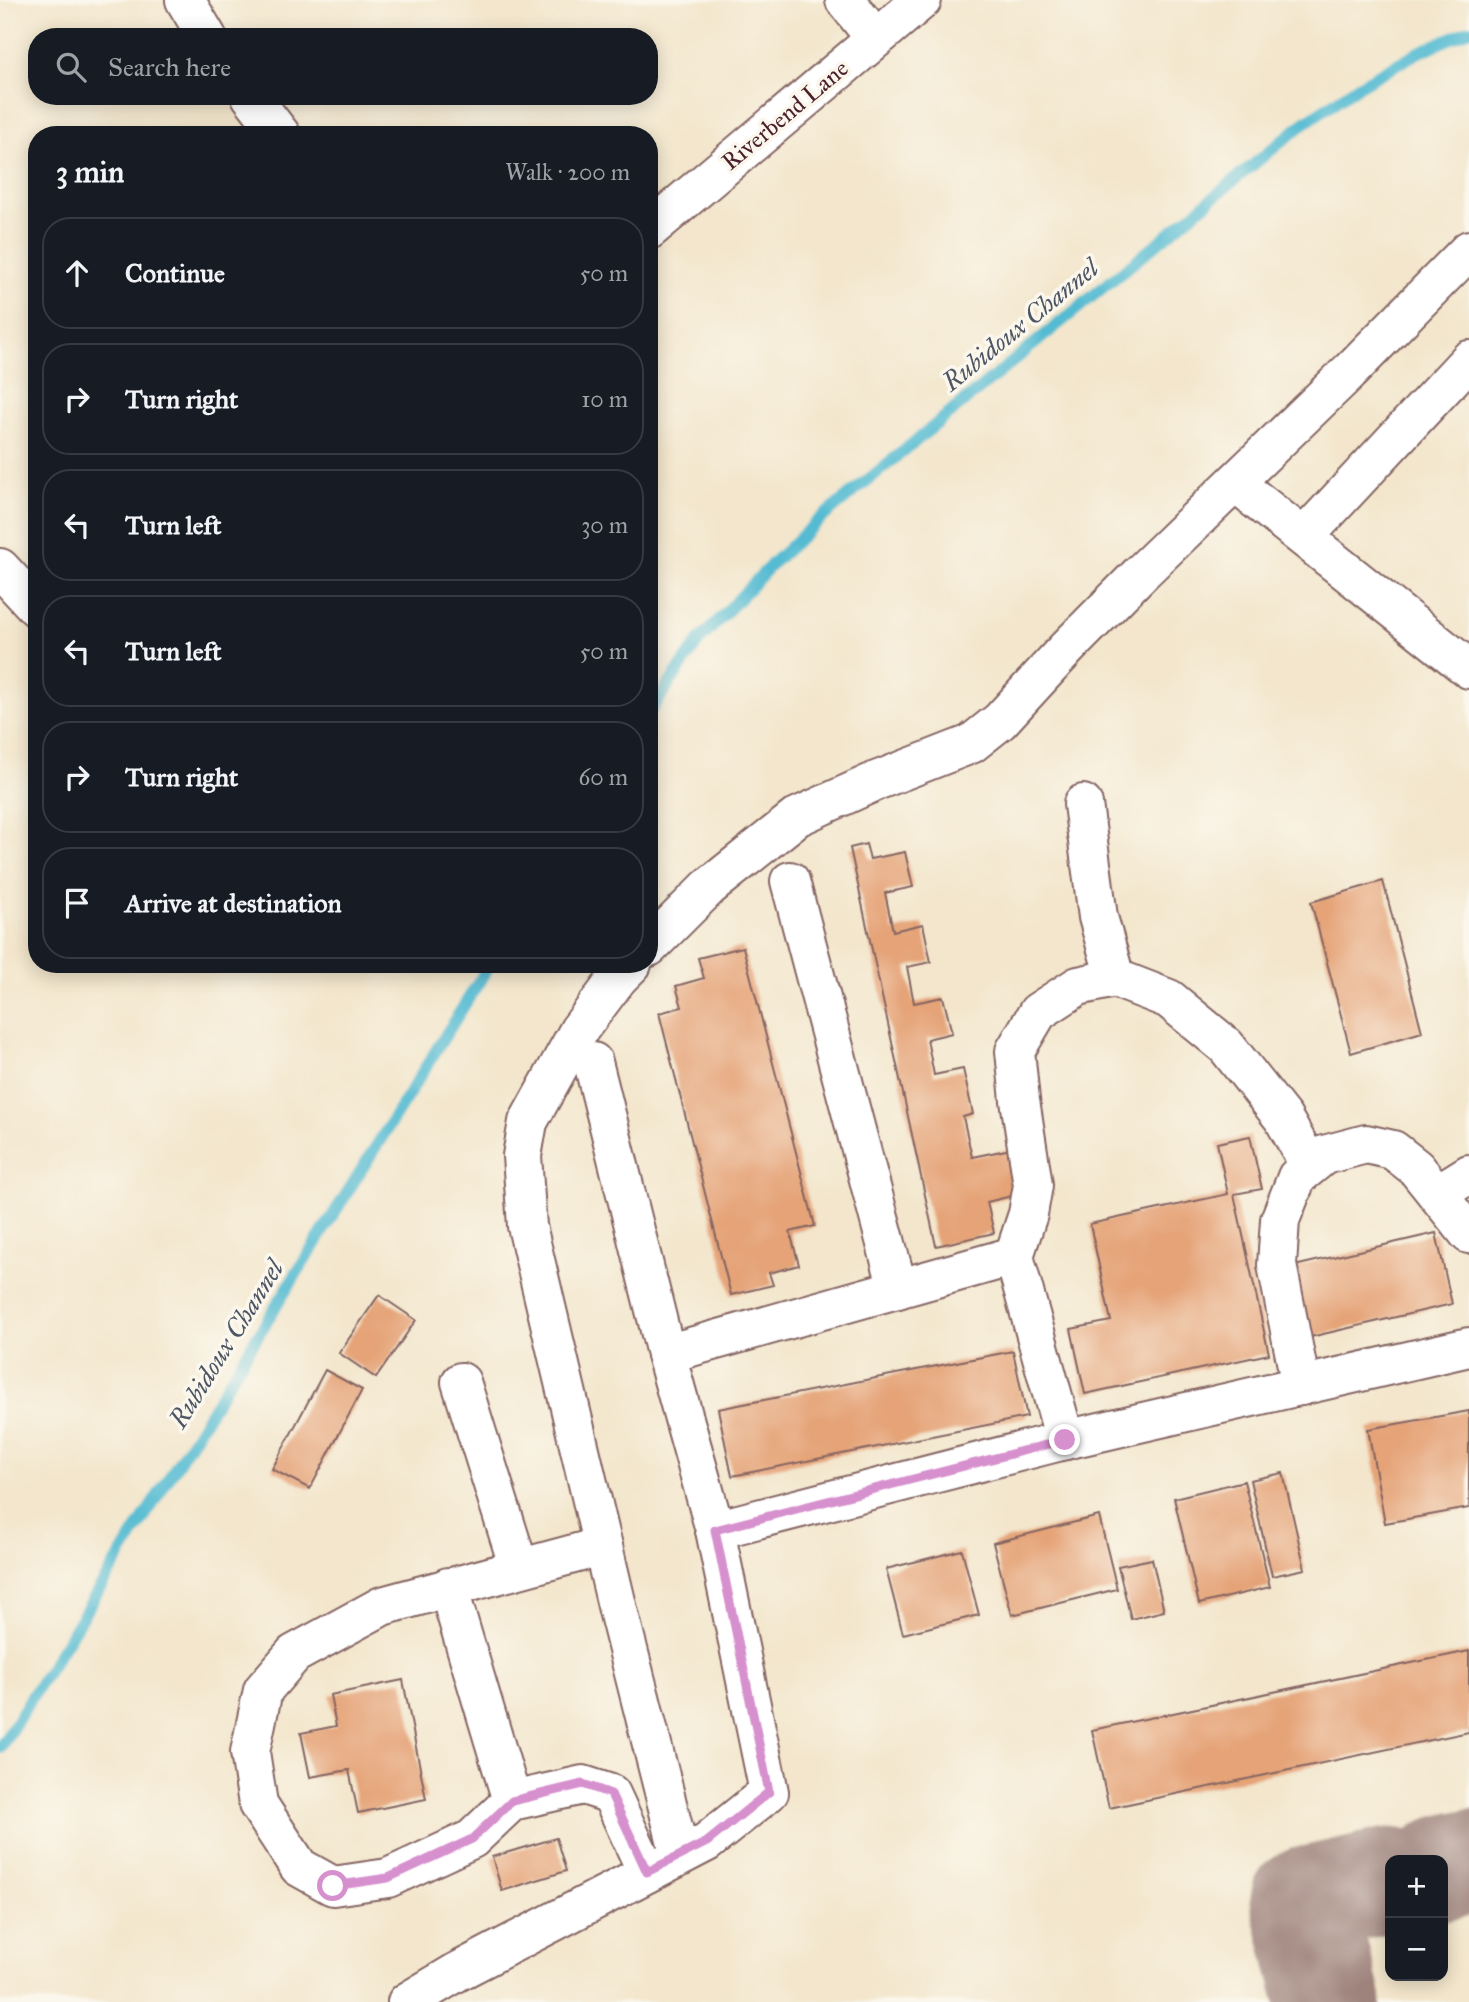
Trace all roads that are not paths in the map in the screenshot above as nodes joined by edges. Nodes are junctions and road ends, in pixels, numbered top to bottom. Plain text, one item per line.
1 (185, 0) edge
2 (845, 0) edge
3 (922, 0) edge
4 (202, 28) edge
5 (875, 38) junction
6 (258, 105) edge
7 (274, 126) edge
8 (658, 222) edge
9 (1469, 250) edge
10 (1469, 360) edge
11 (1235, 483) junction
12 (1304, 537) junction
13 (0, 568) edge
14 (28, 598) edge
15 (1469, 669) edge
16 (1083, 804) dead end
17 (790, 881) dead end
18 (658, 938) edge
19 (623, 973) edge
20 (1115, 978) junction
21 (593, 1062) dead end
22 (1310, 1166) junction
23 (1469, 1174) edge
24 (1437, 1194) junction
25 (1469, 1234) edge
26 (1014, 1256) junction
27 (898, 1289) junction
28 (1469, 1347) edge
29 (666, 1354) junction
30 (461, 1382) dead end
31 (1301, 1386) junction
32 (1065, 1440) junction
33 (715, 1530) junction
34 (603, 1546) junction
35 (519, 1568) junction
36 (447, 1587) junction
37 (512, 1801) junction
38 (664, 1864) junction
39 (407, 2002) edge

1 - 4 street
2 - 5 street
3 - 5 street, Riverbend Lane
5 - 8 street, Riverbend Lane
6 - 7 street
9 - 11 street
10 - 12 street
11 - 12 street
11 - 18 street
12 - 15 street
13 - 14 street
16 - 20 street
17 - 27 street
19 - 34 street
20 - 22 street
20 - 26 street
21 - 29 street
22 - 24 street
22 - 31 street
23 - 24 street
24 - 25 street
26 - 27 street
26 - 32 street
27 - 29 street
28 - 31 street
29 - 33 street
30 - 35 street
31 - 32 street
32 - 33 street
33 - 38 street
34 - 35 street
34 - 38 street
35 - 36 street
36 - 37 street
36 - 37 street
37 - 38 street
38 - 39 street

